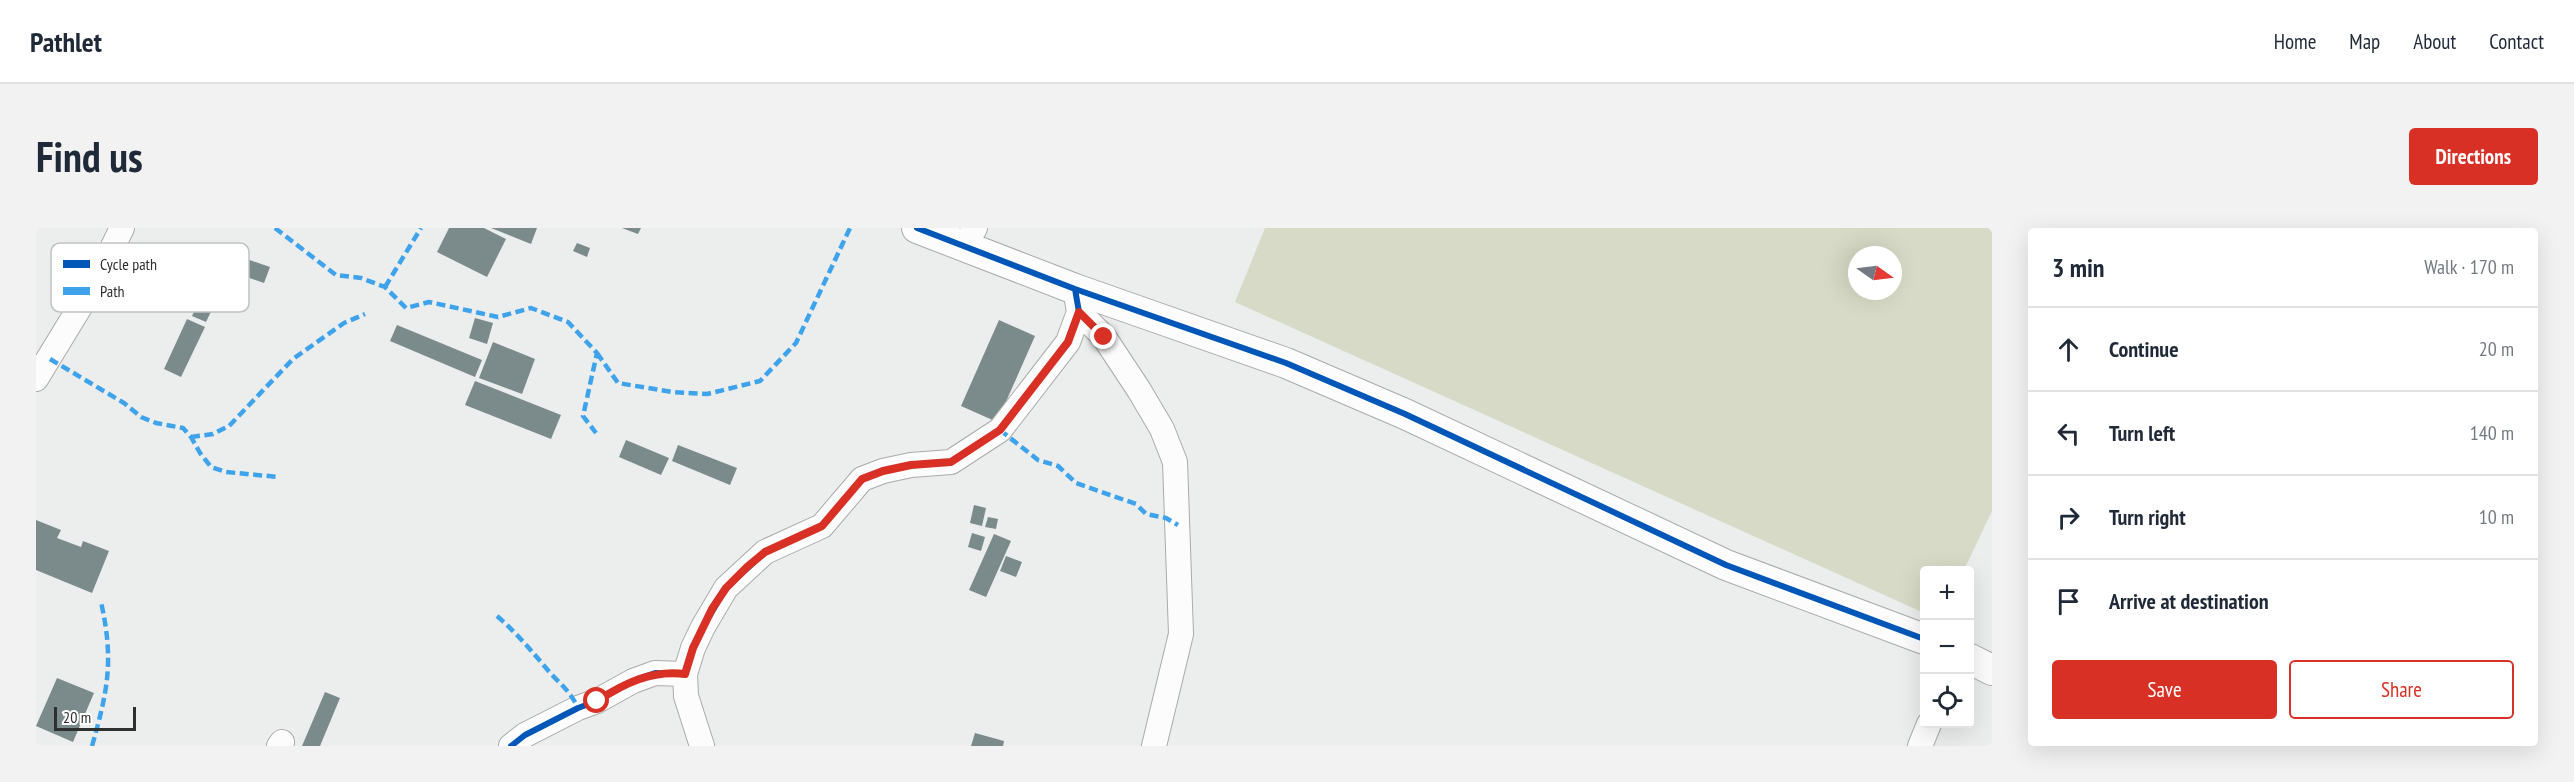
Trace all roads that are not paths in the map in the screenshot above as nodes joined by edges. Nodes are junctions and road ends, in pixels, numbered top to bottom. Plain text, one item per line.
1 (122, 228) edge
2 (917, 228) edge
3 (969, 237) edge
4 (115, 243) edge
5 (1077, 301) junction
6 (77, 312) edge
7 (36, 379) edge
8 (1920, 638) edge
9 (1974, 661) edge
10 (1992, 670) edge
11 (685, 674) junction
12 (1927, 728) edge
13 (511, 746) edge
14 (702, 746) edge
15 (1154, 746) edge
16 (1920, 746) edge

1 - 4 street
2 - 3 street
3 - 5 street
5 - 8 street
5 - 11 street
5 - 15 street
6 - 7 street
9 - 10 street
11 - 13 street
11 - 14 street
12 - 16 street

